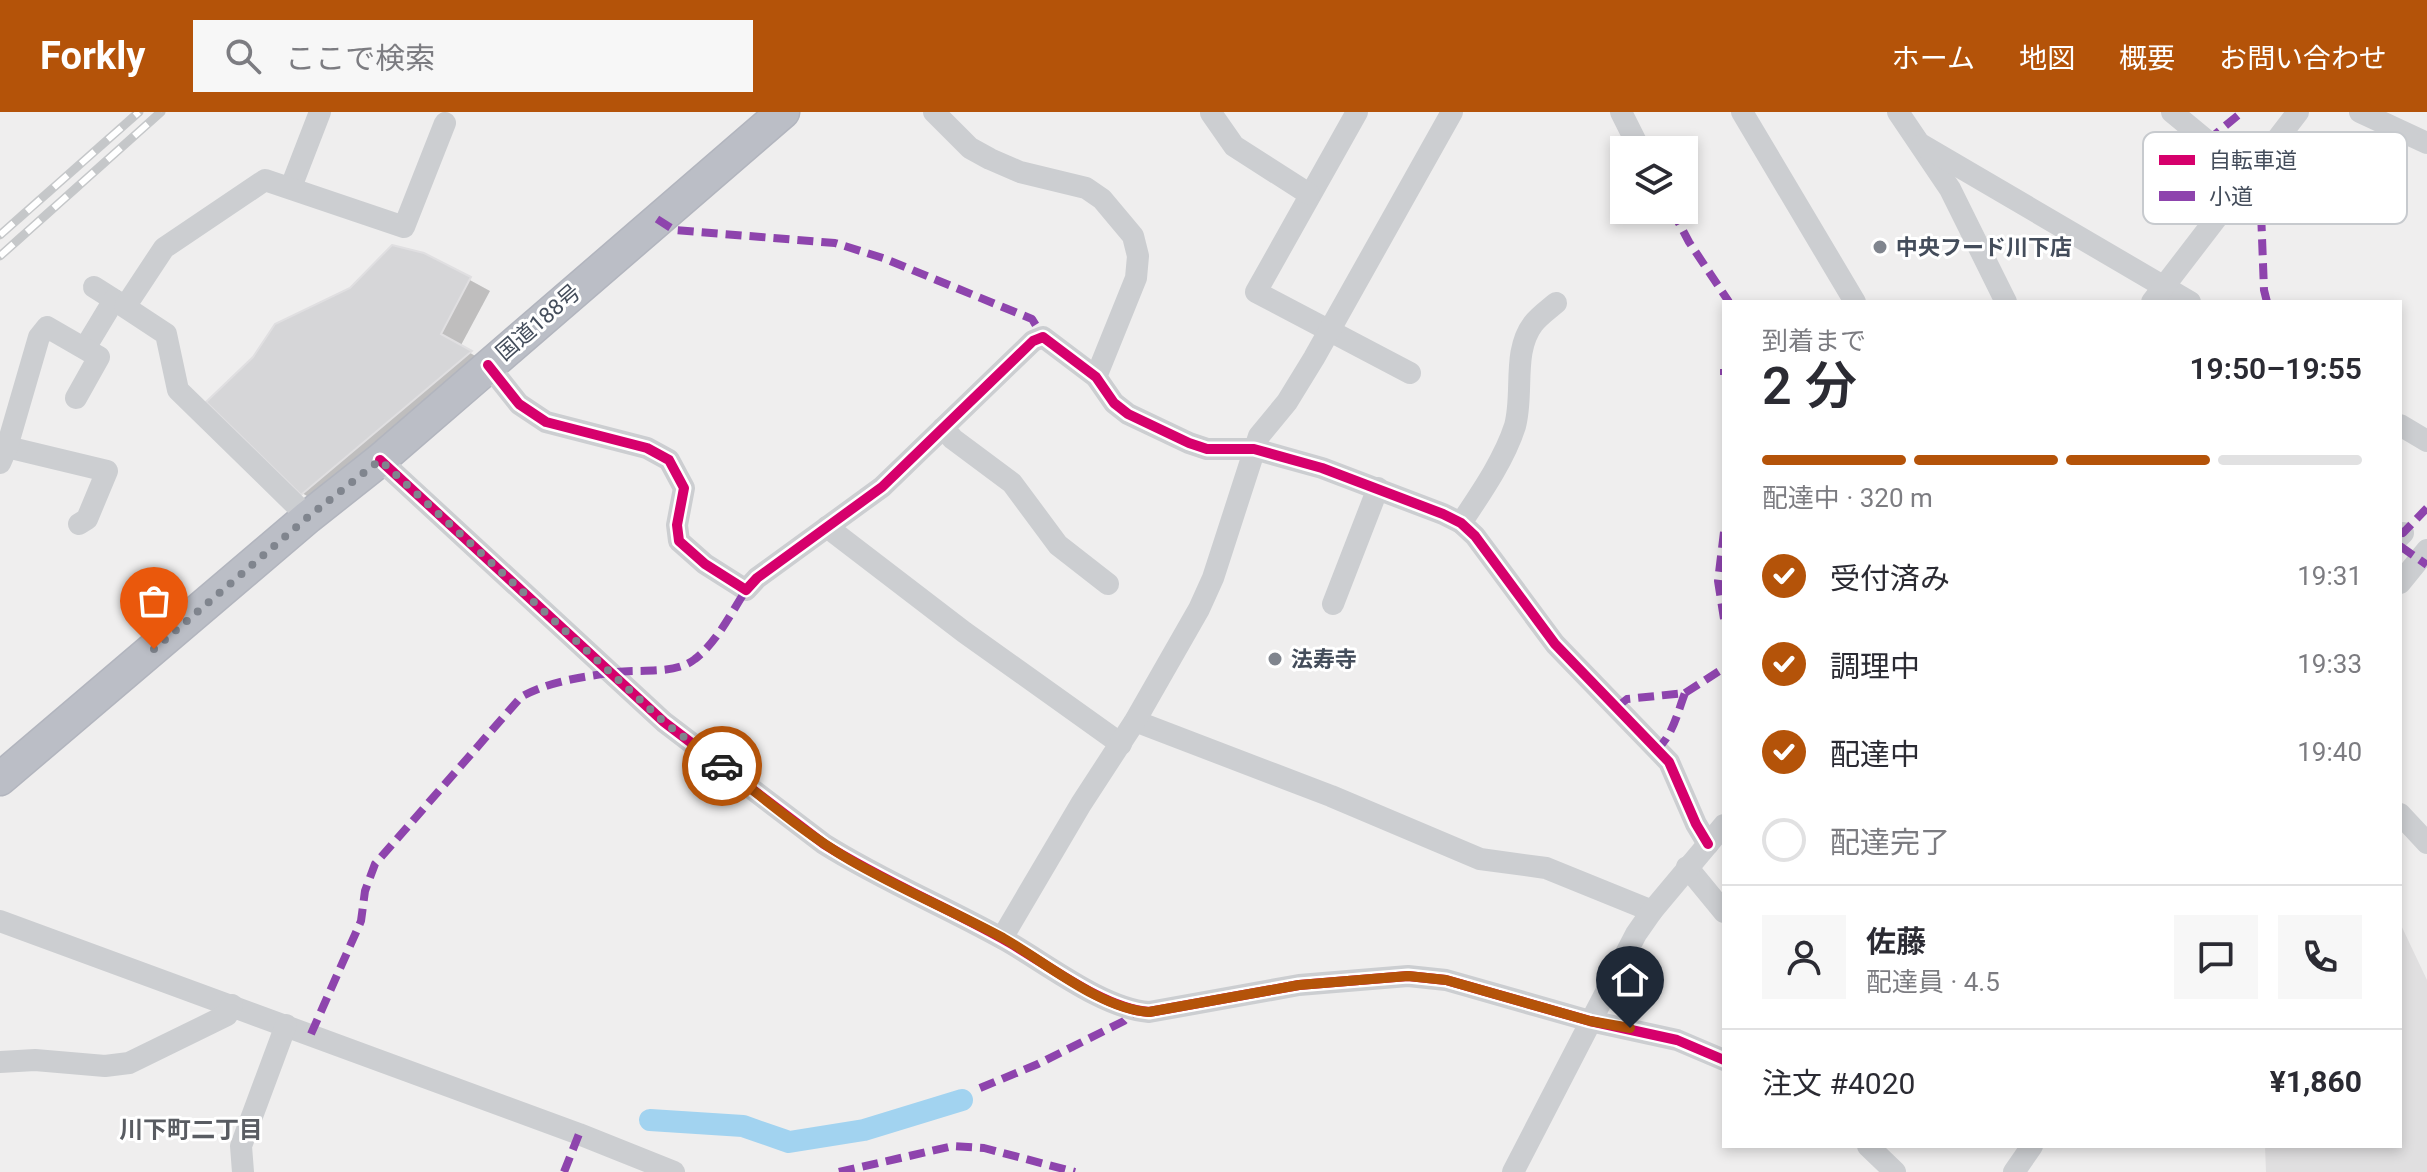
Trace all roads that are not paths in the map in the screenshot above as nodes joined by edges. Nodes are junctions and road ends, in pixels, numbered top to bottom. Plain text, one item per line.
1 (320, 112) edge
2 (783, 112) edge
3 (934, 112) edge
4 (1357, 112) edge
5 (1452, 112) edge
6 (1621, 112) edge
7 (1742, 112) edge
8 (1898, 112) edge
9 (2172, 112) edge
10 (2298, 112) edge
11 (2360, 112) edge
12 (1211, 113) edge
13 (445, 123) dead end
14 (2196, 132) edge
15 (2283, 132) edge
16 (2403, 132) edge
17 (2407, 134) edge
18 (1633, 136) edge
19 (2427, 143) edge
20 (1922, 145) junction
21 (291, 187) junction
22 (1309, 194) junction
23 (2212, 224) edge
24 (94, 287) dead end
25 (2158, 294) edge
26 (1854, 300) edge
27 (2005, 300) edge
28 (2182, 300) edge
29 (120, 303) junction
30 (1556, 303) dead end
31 (1330, 329) junction
32 (85, 348) junction
33 (488, 365) junction
34 (1410, 373) dead end
35 (1096, 377) junction
36 (76, 398) dead end
37 (2402, 426) edge
38 (943, 428) junction
39 (2427, 441) edge
40 (1254, 449) junction
41 (4, 455) edge
42 (380, 460) junction
43 (1378, 488) junction
44 (308, 517) junction
45 (1461, 523) junction
46 (79, 524) dead end
47 (827, 527) junction
48 (2427, 550) edge
49 (2402, 581) edge
50 (1108, 584) dead end
51 (1333, 604) dead end
52 (1135, 721) junction
53 (1121, 744) junction
54 (0, 779) edge
55 (2402, 816) edge
56 (1722, 827) edge
57 (2427, 843) edge
58 (1708, 844) junction
59 (1687, 867) junction
60 (1722, 910) edge
61 (1652, 911) junction
62 (0, 921) edge
63 (1002, 938) junction
64 (232, 1005) junction
65 (1590, 1021) junction
66 (286, 1025) junction
67 (1722, 1059) edge
68 (0, 1062) edge
69 (1870, 1148) edge
70 (2031, 1148) edge
71 (243, 1172) edge
72 (674, 1172) edge
73 (1513, 1172) edge
74 (1895, 1172) edge
75 (2014, 1172) edge

1 - 21 street
2 - 33 highway, 国道188号
3 - 35 street
4 - 22 street
5 - 31 street
6 - 18 street
7 - 26 street
8 - 20 street
9 - 14 street
10 - 15 street
11 - 16 street
12 - 22 street
13 - 21 street
17 - 19 street
20 - 25 street
20 - 27 street
21 - 29 street
22 - 31 street
23 - 25 street
24 - 29 street
25 - 28 street
29 - 32 street
29 - 44 street
30 - 45 street
31 - 34 street
31 - 40 street
32 - 36 street
32 - 41 street
33 - 42 highway, 国道188号
33 - 47 street
35 - 38 street
35 - 40 street
37 - 39 street
38 - 47 street
38 - 50 street
40 - 43 street
40 - 52 street
41 - 46 street
42 - 44 highway, 国道188号
42 - 63 street
43 - 45 street
43 - 51 street
44 - 54 highway, 国道188号
45 - 58 street
47 - 53 street
48 - 49 street
52 - 53 street
52 - 61 street
53 - 63 street
55 - 57 street
56 - 58 street
58 - 59 street
59 - 60 street
59 - 61 street
61 - 65 street
62 - 64 street
63 - 65 street
64 - 66 street
64 - 68 street
65 - 67 street
65 - 73 street
66 - 71 street
66 - 72 street
69 - 74 street
70 - 75 street

